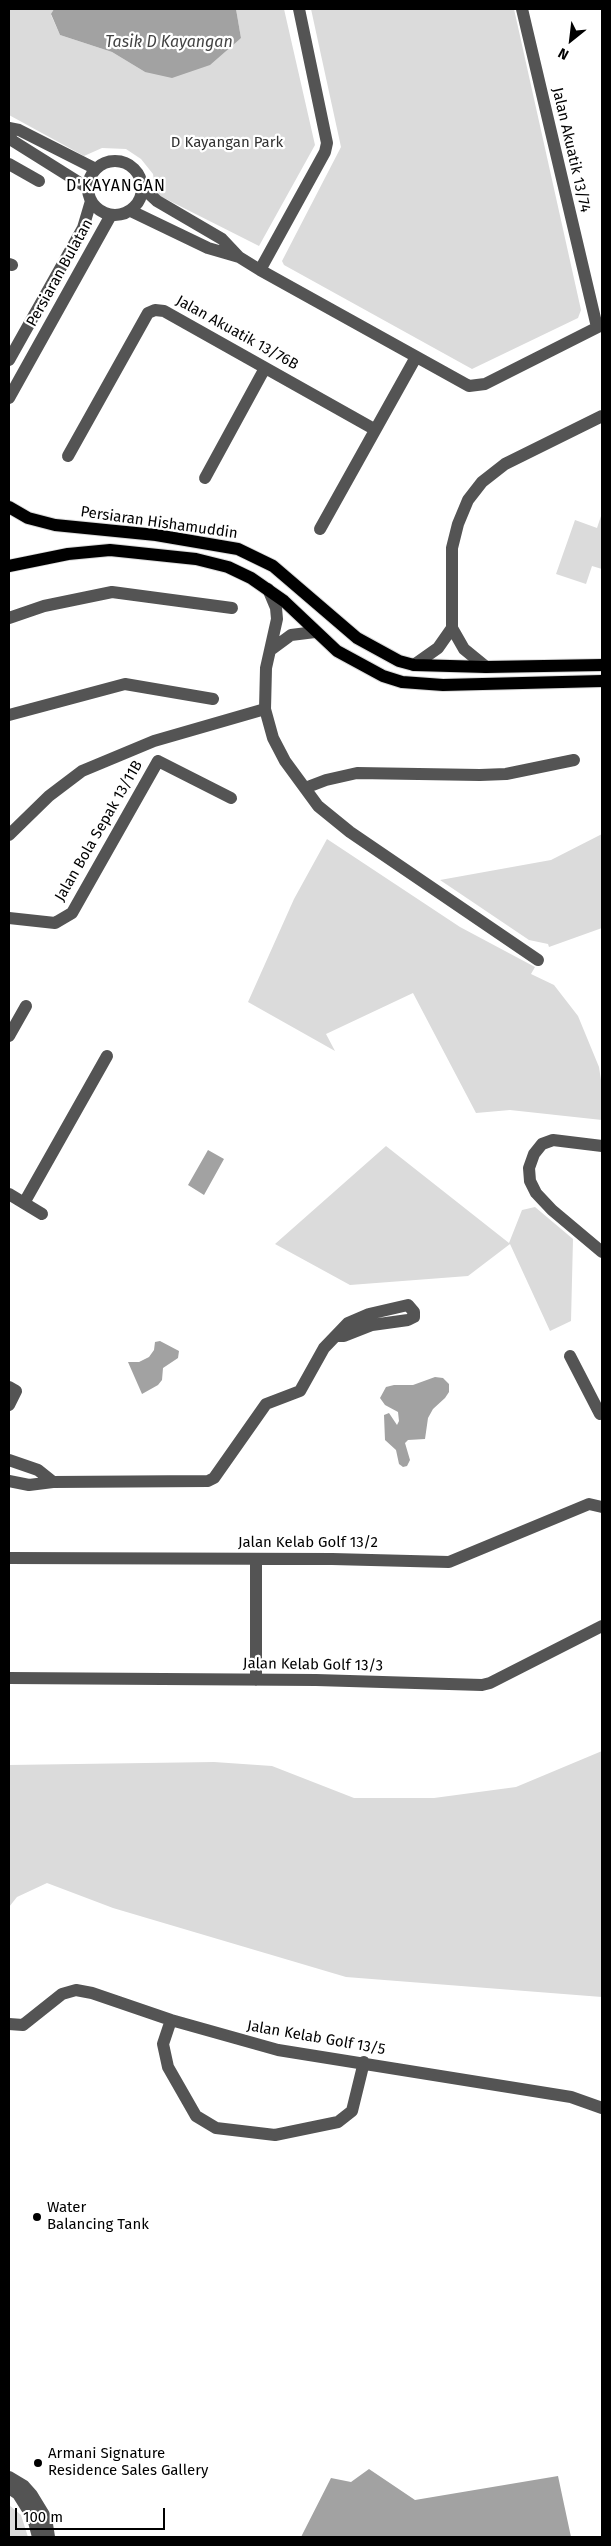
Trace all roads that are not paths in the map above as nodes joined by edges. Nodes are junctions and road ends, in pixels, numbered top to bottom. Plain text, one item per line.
1 (299, 9) edge
2 (523, 9) edge
3 (9, 128) edge
4 (9, 136) edge
5 (9, 164) edge
6 (96, 169) junction
7 (38, 181) dead end
8 (88, 188) junction
9 (143, 188) junction
10 (91, 201) junction
11 (131, 211) junction
12 (111, 215) junction
13 (239, 256) junction
14 (260, 270) junction
15 (599, 326) edge
16 (416, 357) junction
17 (9, 360) edge
18 (265, 368) junction
19 (9, 398) edge
20 (602, 416) edge
21 (374, 429) junction
22 (68, 456) dead end
23 (205, 478) dead end
24 (9, 507) edge
25 (320, 529) dead end
26 (9, 566) edge
27 (268, 589) junction
28 (232, 608) dead end
29 (9, 618) edge
30 (452, 628) junction
31 (315, 632) junction
32 (272, 649) junction
33 (414, 665) junction
34 (602, 665) edge
35 (486, 667) junction
36 (602, 681) edge
37 (213, 699) dead end
38 (265, 709) junction
39 (9, 716) edge
40 (154, 741) junction
41 (574, 760) dead end
42 (158, 761) junction
43 (305, 788) junction
44 (231, 798) dead end
45 (9, 835) edge
46 (9, 918) edge
47 (538, 960) dead end
48 (26, 1006) dead end
49 (9, 1036) edge
50 (107, 1056) dead end
51 (602, 1146) edge
52 (9, 1194) edge
53 (24, 1203) junction
54 (42, 1214) dead end
55 (602, 1252) edge
56 (337, 1336) junction
57 (570, 1356) dead end
58 (9, 1387) edge
59 (9, 1404) edge
60 (602, 1415) edge
61 (9, 1460) edge
62 (9, 1481) edge
63 (53, 1482) junction
64 (599, 1506) edge
65 (9, 1558) edge
66 (256, 1559) junction
67 (602, 1626) edge
68 (9, 1678) edge
69 (256, 1680) junction
70 (172, 2020) junction
71 (9, 2024) edge
72 (364, 2062) junction
73 (602, 2108) edge
74 (9, 2477) edge
75 (9, 2488) edge
76 (38, 2537) edge
77 (48, 2537) edge

1 - 14 street
2 - 15 street, Jalan Akuatik 13/74
3 - 6 street
4 - 8 street
5 - 7 street
6 - 8 street
6 - 9 street
8 - 10 street
9 - 11 street
9 - 13 street
10 - 12 street
10 - 17 street, Persiaran Bulatan
11 - 12 street
11 - 13 street
12 - 19 street, Persiaran Bulatan
13 - 14 street
14 - 16 street
15 - 16 street
16 - 21 street
18 - 21 street, Jalan Akuatik 13/76B
18 - 22 street, Jalan Akuatik 13/76B
18 - 23 street
20 - 30 street
21 - 25 street
24 - 33 main road, Persiaran Hishamuddin
26 - 27 main road, Persiaran Hishamuddin
27 - 31 main road, Persiaran Hishamuddin
27 - 32 street
28 - 29 street
30 - 33 street
30 - 35 street
31 - 32 street
31 - 36 main road, Persiaran Hishamuddin
32 - 38 street
33 - 35 main road, Persiaran Hishamuddin
34 - 35 main road, Persiaran Hishamuddin
37 - 39 street
38 - 40 street
38 - 43 street
40 - 42 street
40 - 45 street
41 - 43 street
42 - 44 street
42 - 46 street, Jalan Bola Sepak 13/11B
43 - 47 street
48 - 49 street
50 - 53 street
51 - 55 street
52 - 53 street
53 - 54 street
56 - 56 street
56 - 63 street
57 - 60 street
58 - 59 street
61 - 63 street
62 - 63 street
64 - 66 street, Jalan Kelab Golf 13/2
65 - 66 street, Jalan Kelab Golf 13/2
66 - 69 street
67 - 69 street, Jalan Kelab Golf 13/3
68 - 69 street, Jalan Kelab Golf 13/3
70 - 71 street, Jalan Kelab Golf 13/5
70 - 72 street, Jalan Kelab Golf 13/5
70 - 72 street
72 - 73 street, Jalan Kelab Golf 13/5
74 - 77 street
75 - 76 street

